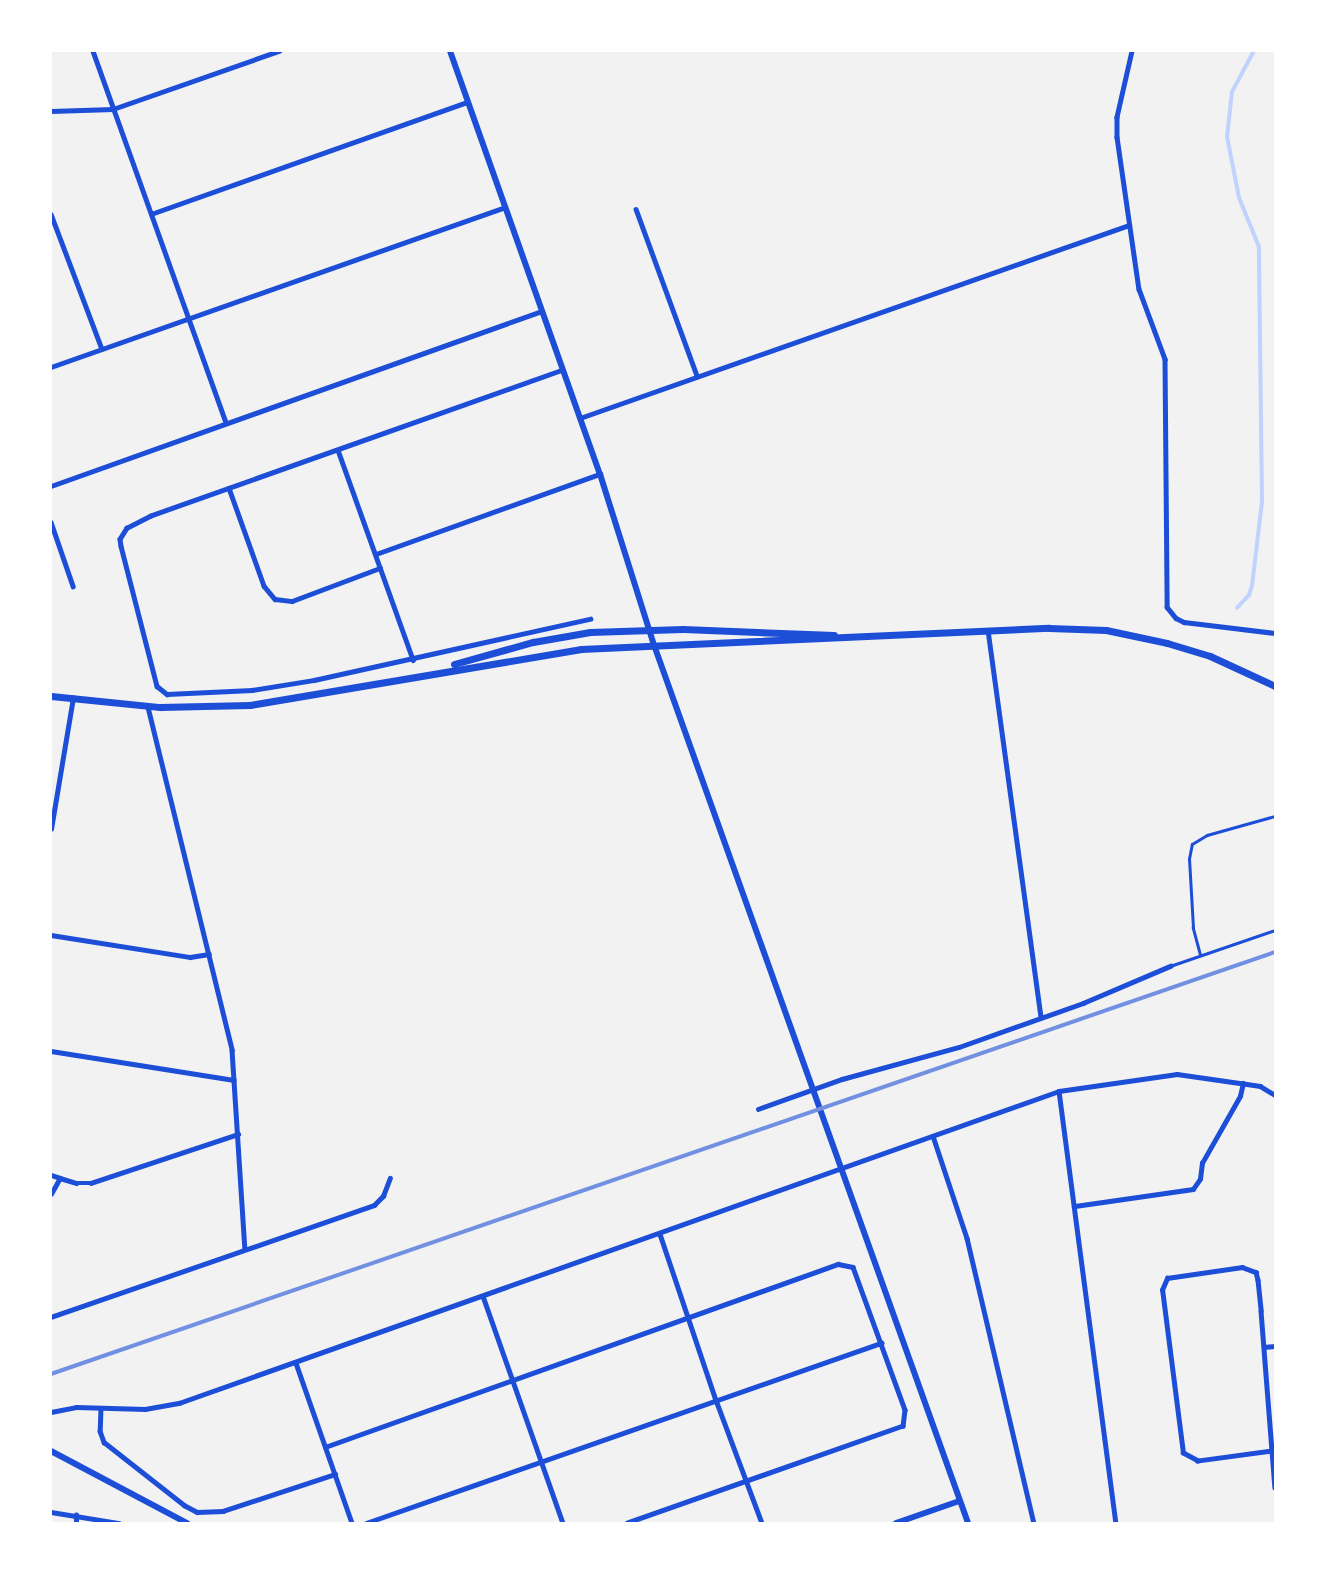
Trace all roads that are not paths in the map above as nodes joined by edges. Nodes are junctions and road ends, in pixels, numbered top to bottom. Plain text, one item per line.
1 (93, 51) edge
2 (279, 51) edge
3 (450, 51) edge
4 (1132, 51) edge
5 (468, 102) junction
6 (113, 109) junction
7 (51, 111) edge
8 (505, 207) junction
9 (636, 209) dead end
10 (51, 214) edge
11 (151, 214) junction
12 (1129, 225) junction
13 (542, 311) junction
14 (189, 319) junction
15 (102, 349) junction
16 (51, 367) edge
17 (563, 370) junction
18 (697, 376) junction
19 (580, 418) junction
20 (226, 423) junction
21 (338, 450) junction
22 (600, 474) junction
23 (51, 486) edge
24 (229, 488) junction
25 (51, 522) edge
26 (376, 554) junction
27 (380, 568) junction
28 (73, 586) dead end
29 (590, 619) dead end
30 (650, 629) junction
31 (988, 630) junction
32 (1275, 633) edge
33 (838, 636) junction
34 (654, 645) junction
35 (413, 660) junction
36 (422, 674) junction
37 (1275, 686) edge
38 (51, 696) edge
39 (73, 698) junction
40 (148, 707) junction
41 (1275, 816) edge
42 (51, 830) edge
43 (1275, 930) edge
44 (51, 935) edge
45 (208, 954) junction
46 (1200, 955) junction
47 (1170, 966) joint
48 (1041, 1017) junction
49 (51, 1051) edge
50 (234, 1080) junction
51 (1243, 1083) junction
52 (1059, 1091) junction
53 (1275, 1095) edge
54 (758, 1109) dead end
55 (238, 1134) junction
56 (933, 1136) junction
57 (51, 1175) edge
58 (60, 1178) junction
59 (390, 1178) dead end
60 (51, 1194) edge
61 (1076, 1206) junction
62 (660, 1233) junction
63 (245, 1249) junction
64 (483, 1296) junction
65 (51, 1317) edge
66 (689, 1318) junction
67 (881, 1343) junction
68 (1275, 1346) edge
69 (1264, 1347) junction
70 (296, 1363) junction
71 (512, 1381) junction
72 (716, 1400) junction
73 (101, 1408) junction
74 (51, 1412) edge
75 (325, 1447) junction
76 (51, 1451) edge
77 (1272, 1451) junction
78 (541, 1463) junction
79 (335, 1474) junction
80 (747, 1482) junction
81 (1275, 1487) edge
82 (960, 1501) junction
83 (51, 1512) edge
84 (76, 1515) junction
85 (76, 1523) edge
86 (120, 1523) edge
87 (187, 1523) edge
88 (352, 1523) edge
89 (366, 1523) edge
90 (563, 1523) edge
91 (628, 1523) edge
92 (762, 1523) edge
93 (896, 1523) edge
94 (968, 1523) edge
95 (1034, 1523) edge
96 (1116, 1523) edge

1 - 6 street
2 - 6 street
3 - 5 street
4 - 12 street
5 - 8 street
5 - 11 street
6 - 7 street
6 - 11 street
8 - 13 street
8 - 14 street
9 - 18 street
10 - 15 street
11 - 14 street
12 - 18 street
12 - 32 street
13 - 17 street
13 - 20 street
14 - 15 street
14 - 20 street
15 - 16 street
17 - 19 street
17 - 21 street
18 - 19 street
19 - 22 street
20 - 23 street
21 - 24 street
21 - 26 street
22 - 26 street
22 - 30 street
24 - 27 street
24 - 35 street
25 - 28 street
26 - 27 street
27 - 35 street
29 - 35 street
30 - 33 main road
30 - 34 street
30 - 36 main road
31 - 33 main road
31 - 37 main road
31 - 48 street
33 - 34 main road
34 - 36 main road
34 - 82 street
36 - 40 main road
38 - 39 main road
39 - 40 main road
39 - 42 street
40 - 45 street
41 - 46 lane
43 - 46 lane
44 - 45 street
45 - 50 street
46 - 47 lane
47 - 48 street
48 - 54 street
49 - 50 street
50 - 55 street
51 - 52 street
51 - 53 street
51 - 61 street
52 - 56 street
52 - 61 street
55 - 58 street
55 - 63 street
56 - 62 street
56 - 95 street
57 - 58 street
58 - 60 street
59 - 63 street
61 - 96 street
62 - 64 street
62 - 66 street
63 - 65 street
64 - 70 street
64 - 71 street
66 - 67 street
66 - 71 street
66 - 72 street
67 - 72 street
67 - 80 street
68 - 69 street
69 - 77 street
69 - 77 street
70 - 73 street
70 - 75 street
71 - 75 street
71 - 78 street
72 - 78 street
72 - 80 street
73 - 74 street
73 - 79 street
75 - 79 street
76 - 87 street
77 - 81 street
78 - 89 street
78 - 90 street
79 - 88 street
80 - 91 street
80 - 92 street
82 - 93 street
82 - 94 street
83 - 84 street
84 - 85 street
84 - 86 street

